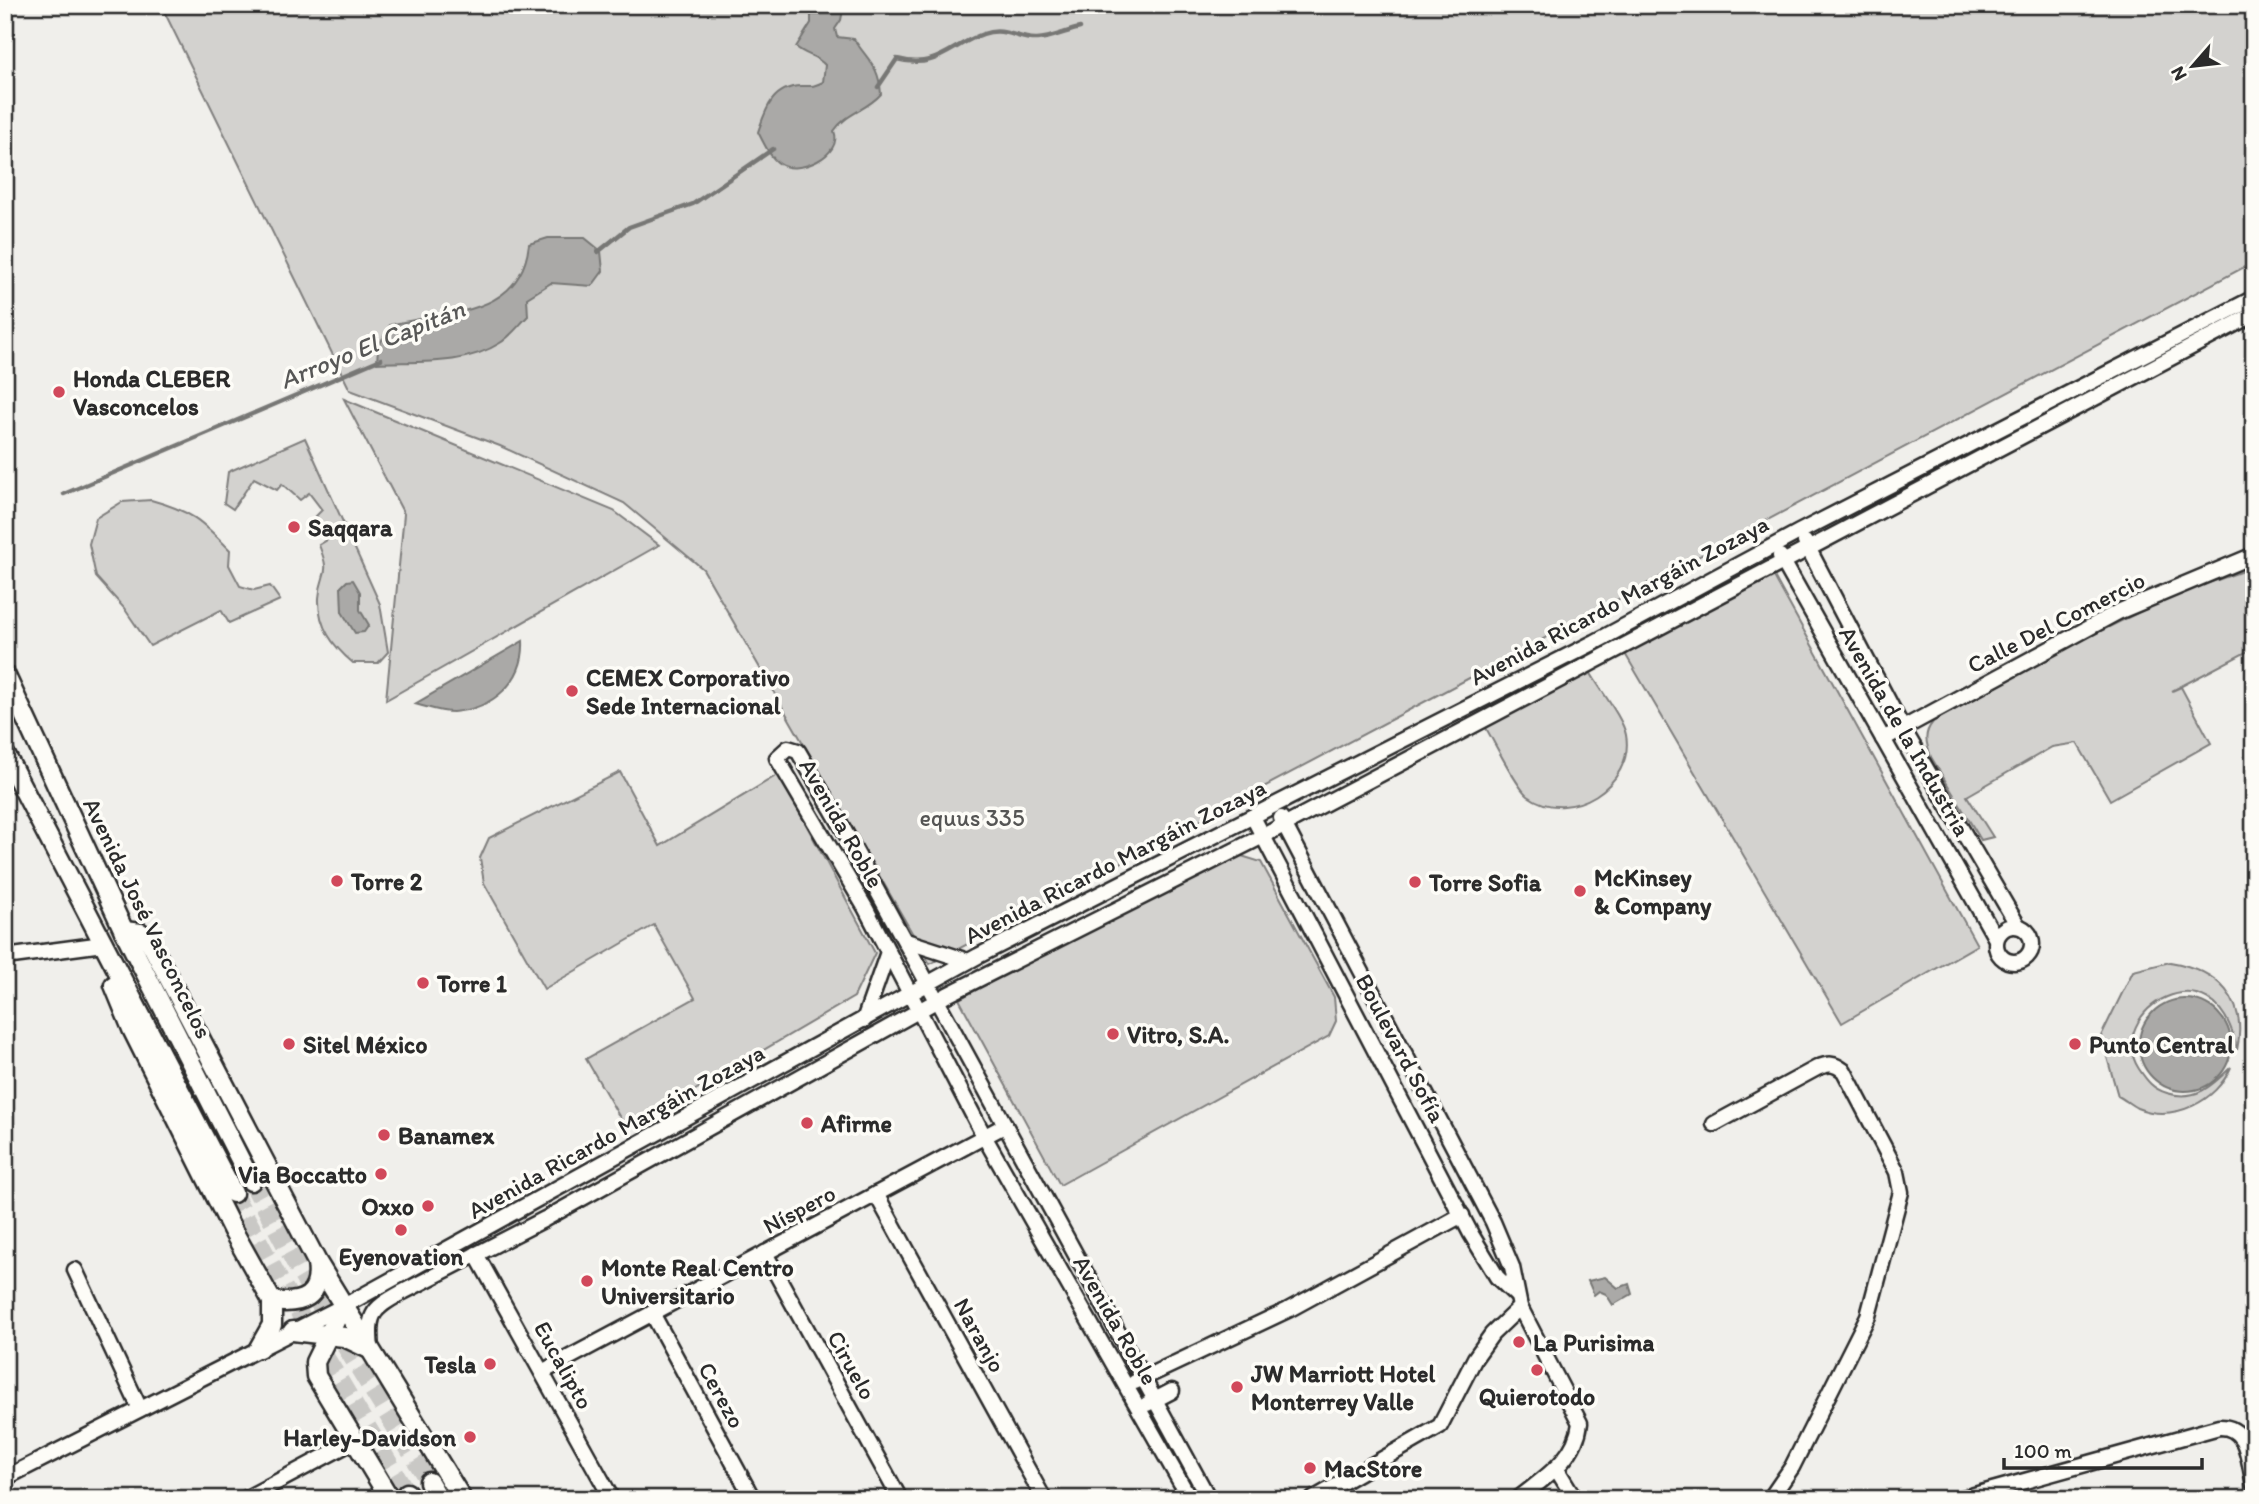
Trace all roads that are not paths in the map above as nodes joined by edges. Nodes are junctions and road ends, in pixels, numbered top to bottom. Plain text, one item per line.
1 (2254, 298) edge
2 (2254, 314) edge
3 (1800, 531) junction
4 (1774, 545) junction
5 (1809, 549) junction
6 (2254, 555) edge
7 (1783, 562) junction
8 (5, 674) edge
9 (1902, 727) junction
10 (1883, 738) junction
11 (5, 754) edge
12 (1275, 806) junction
13 (1253, 817) junction
14 (1284, 825) junction
15 (844, 830) junction
16 (1263, 836) junction
17 (826, 841) junction
18 (2018, 926) junction
19 (124, 931) junction
20 (1996, 939) junction
21 (906, 941) junction
22 (103, 944) junction
23 (888, 952) junction
24 (5, 957) edge
25 (968, 961) junction
26 (928, 983) junction
27 (910, 993) junction
28 (937, 1000) junction
29 (919, 1011) junction
30 (864, 1020) junction
31 (1714, 1124) dead end
32 (1004, 1126) junction
33 (984, 1136) junction
34 (251, 1181) tunnel mouth
35 (233, 1193) tunnel mouth
36 (876, 1194) junction
37 (1462, 1214) junction
38 (765, 1253) junction
39 (476, 1254) junction
40 (317, 1262) junction
41 (75, 1270) dead end
42 (272, 1301) junction
43 (1518, 1301) junction
44 (342, 1307) junction
45 (652, 1313) junction
46 (293, 1331) junction
47 (331, 1335) junction
48 (259, 1348) junction
49 (371, 1351) junction
50 (542, 1372) junction
51 (1143, 1378) junction
52 (1127, 1386) junction
53 (1172, 1391) dead end
54 (1155, 1400) junction
55 (1140, 1408) junction
56 (140, 1409) junction
57 (354, 1441) junction
58 (1556, 1468) junction
59 (5, 1478) edge
60 (429, 1482) tunnel mouth
61 (2254, 1483) edge
62 (245, 1499) edge
63 (390, 1499) edge
64 (439, 1499) edge
65 (462, 1499) edge
66 (612, 1499) edge
67 (753, 1499) edge
68 (900, 1499) edge
69 (1044, 1499) edge
70 (1190, 1499) edge
71 (1209, 1499) edge
72 (1313, 1499) edge
73 (1518, 1499) edge
74 (1575, 1499) edge
75 (1770, 1499) edge
76 (1960, 1499) edge

1 - 3 street, Avenida Ricardo Margáin Zozaya
2 - 5 street, Avenida Ricardo Margáin Zozaya
3 - 4 street, Avenida Ricardo Margáin Zozaya
3 - 5 street, Avenida de la Industria
4 - 7 street, Avenida de la Industria
4 - 12 street, Avenida Ricardo Margáin Zozaya
5 - 7 street, Avenida Ricardo Margáin Zozaya
5 - 9 street, Avenida de la Industria
6 - 9 street, Calle Del Comercio
7 - 10 street, Avenida de la Industria
7 - 14 street, Avenida Ricardo Margáin Zozaya
8 - 19 main road, Avenida José Vasconcelos
9 - 10 street, Calle Del Comercio
9 - 18 street, Avenida de la Industria
10 - 20 street, Avenida de la Industria
11 - 22 main road, Avenida José Vasconcelos
12 - 13 street, Avenida Ricardo Margáin Zozaya
12 - 14 street, Boulevard Sofía
13 - 16 street, Boulevard Sofía
13 - 25 street, Avenida Ricardo Margáin Zozaya
14 - 16 street, Avenida Ricardo Margáin Zozaya
14 - 43 street, Boulevard Sofía
15 - 17 street
15 - 17 street, Avenida Roble
15 - 21 street, Avenida Roble
16 - 28 street, Avenida Ricardo Margáin Zozaya
16 - 37 street, Boulevard Sofía
17 - 23 street, Avenida Roble
18 - 20 street
18 - 20 street
19 - 34 main road, Avenida José Vasconcelos
19 - 40 main road
21 - 25 street
21 - 26 street, Avenida Roble
22 - 24 street
22 - 35 main road, Avenida José Vasconcelos
22 - 42 main road
23 - 27 street, Avenida Roble
23 - 30 street
25 - 26 street, Avenida Ricardo Margáin Zozaya
26 - 27 street, Avenida Ricardo Margáin Zozaya
26 - 28 street, Avenida Roble
27 - 29 street, Avenida Roble
27 - 30 street, Avenida Ricardo Margáin Zozaya
28 - 29 street, Avenida Ricardo Margáin Zozaya
28 - 32 street, Avenida Roble
29 - 33 street, Avenida Roble
29 - 39 street, Avenida Ricardo Margáin Zozaya
30 - 44 street, Avenida Ricardo Margáin Zozaya
31 - 75 street
32 - 33 street, Níspero
32 - 51 street, Avenida Roble
33 - 36 street, Níspero
33 - 52 street, Avenida Roble
36 - 38 street, Níspero
36 - 69 street, Naranjo
37 - 43 street, Boulevard Sofía
37 - 51 street
38 - 45 street, Níspero
38 - 68 street, Ciruelo
39 - 49 street, Avenida Ricardo Margáin Zozaya
39 - 50 street, Eucalipto
40 - 42 main road
40 - 44 main road
41 - 56 street
42 - 48 main road
43 - 58 street, Boulevard Sofía
43 - 72 street
44 - 46 street, Avenida Ricardo Margáin Zozaya
44 - 47 main road
44 - 49 main road
45 - 50 street, Níspero
45 - 67 street, Cerezo
46 - 47 main road
46 - 48 street, Avenida Ricardo Margáin Zozaya
47 - 49 main road
47 - 57 main road
48 - 56 street, Avenida Ricardo Margáin Zozaya
49 - 65 main road
50 - 66 street, Eucalipto
51 - 52 street
51 - 54 street, Avenida Roble
52 - 55 street, Avenida Roble
53 - 54 street
54 - 55 street
54 - 71 street, Avenida Roble
55 - 70 street, Avenida Roble
56 - 59 street, Avenida Ricardo Margáin Zozaya
57 - 62 street
57 - 63 main road
58 - 73 street
58 - 74 street
60 - 64 main road
61 - 76 street

